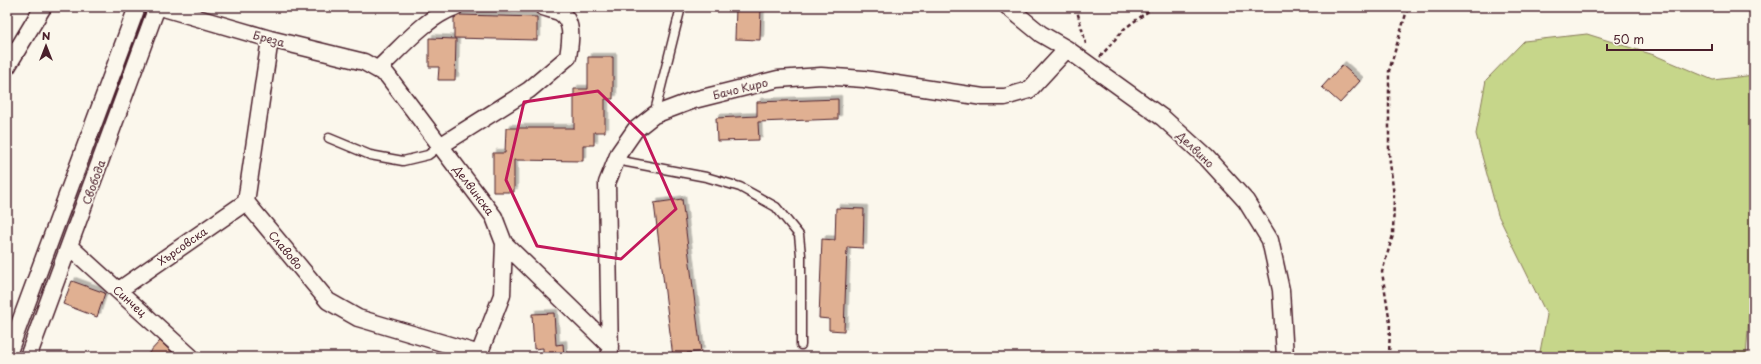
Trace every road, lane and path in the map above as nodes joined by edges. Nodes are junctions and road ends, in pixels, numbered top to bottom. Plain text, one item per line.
1 (43, 7) edge
2 (137, 7) edge
3 (159, 7) edge
4 (455, 7) edge
5 (543, 7) edge
6 (681, 7) edge
7 (1008, 7) edge
8 (1076, 7) edge
9 (1154, 7) edge
10 (1408, 7) edge
11 (1746, 7) edge
12 (1754, 11) edge
13 (270, 39) junction
14 (1067, 49) junction
15 (1091, 66) junction
16 (7, 67) edge
17 (378, 69) junction
18 (654, 115) junction
19 (329, 138) dead end
20 (440, 146) junction
21 (616, 160) junction
22 (246, 202) junction
23 (504, 243) junction
24 (69, 246) junction
25 (118, 290) junction
26 (801, 345) dead end
27 (610, 351) edge
28 (479, 356) edge
29 (7, 357) edge
30 (28, 357) edge
31 (191, 357) edge
32 (1285, 357) edge
33 (1389, 357) edge

1 - 16 street
2 - 29 street, Свобода
3 - 13 street, Бреза
3 - 24 street, Свобода
4 - 17 street
5 - 20 street
6 - 18 lane
7 - 14 street, Делвино
8 - 15 path
9 - 15 path
10 - 33 path
11 - 12 path
13 - 17 street, Бреза
13 - 22 street
14 - 15 street, Делвино
14 - 18 street, Бачо Киро
15 - 32 street, Делвино
17 - 20 street, Делвинска
18 - 21 street, Бачо Киро
19 - 20 lane
20 - 23 street, Делвинска
21 - 26 lane
21 - 27 street, Бачо Киро
22 - 25 street, Хърсовска
22 - 28 street, Славово
23 - 27 street
23 - 28 street, Делвинска
24 - 25 street, Синчец
24 - 30 street, Свобода
25 - 31 street, Синчец

